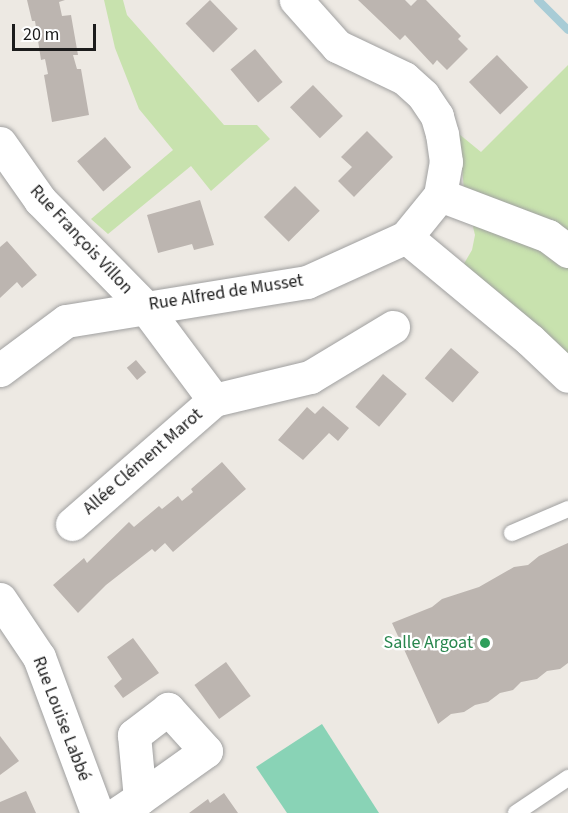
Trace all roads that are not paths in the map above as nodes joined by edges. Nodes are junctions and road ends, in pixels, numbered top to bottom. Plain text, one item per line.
1 (296, 0) edge
2 (0, 143) edge
3 (440, 195) junction
4 (406, 237) junction
5 (568, 251) edge
6 (144, 306) junction
7 (393, 327) dead end
8 (0, 370) edge
9 (568, 376) edge
10 (214, 400) junction
11 (568, 509) edge
12 (72, 524) dead end
13 (512, 533) dead end
14 (0, 598) edge
15 (568, 778) edge
16 (97, 813) edge
17 (516, 813) edge

1 - 3 street
2 - 6 street, Rue François Villon
3 - 4 street, Rue Alfred de Musset
3 - 5 street
4 - 6 street, Rue Alfred de Musset
4 - 9 street
6 - 8 street, Rue Alfred de Musset
6 - 10 street, Allée Clément Marot
7 - 10 street, Allée Clément Marot
10 - 12 street, Allée Clément Marot
11 - 13 lane
14 - 16 street, Rue Louise Labbé
15 - 17 lane

